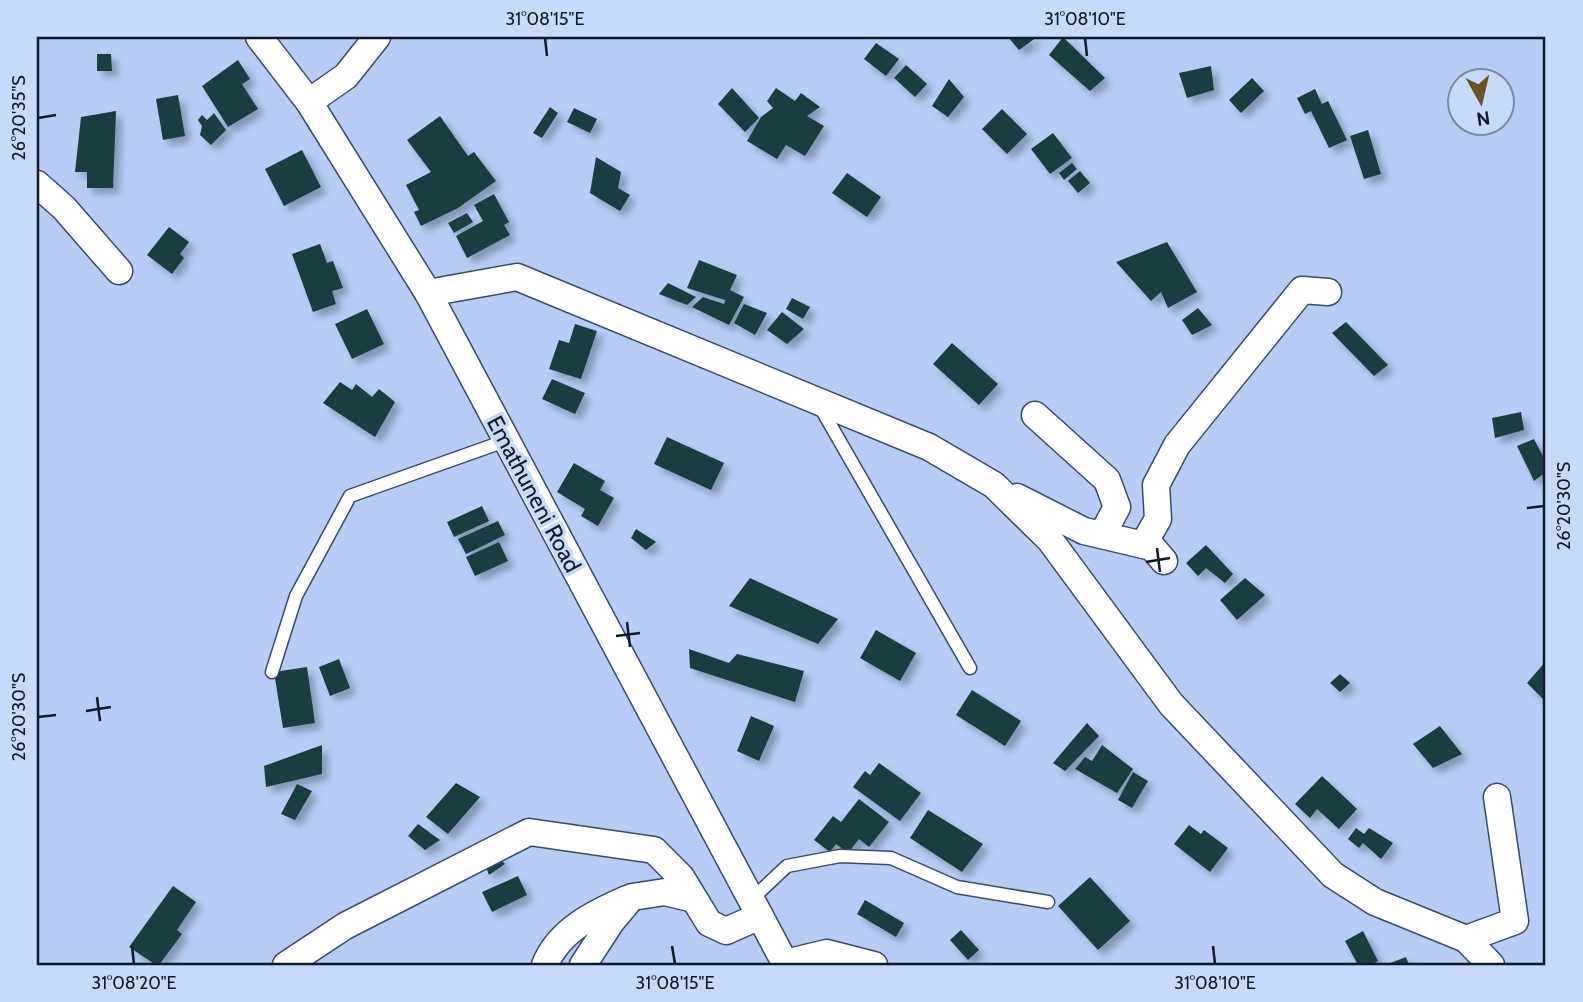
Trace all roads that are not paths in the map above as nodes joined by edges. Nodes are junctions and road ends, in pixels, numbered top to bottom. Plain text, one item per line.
1 (259, 37) edge
2 (377, 37) edge
3 (309, 102) junction
4 (37, 184) edge
5 (119, 271) dead end
6 (1328, 292) dead end
7 (428, 293) junction
8 (816, 400) junction
9 (1035, 415) dead end
10 (505, 441) junction
11 (994, 485) junction
12 (1102, 535) junction
13 (1143, 545) junction
14 (1164, 561) dead end
15 (970, 668) dead end
16 (272, 671) dead end
17 (1497, 797) dead end
18 (632, 897) junction
19 (694, 898) junction
20 (1048, 902) dead end
21 (756, 908) junction
22 (1466, 939) junction
23 (786, 964) edge
24 (286, 965) edge
25 (545, 965) edge
26 (583, 965) edge
27 (874, 965) edge
28 (1490, 965) edge

1 - 3 street, Emathuneni Road
2 - 3 street
3 - 7 street, Emathuneni Road
4 - 5 street
6 - 13 street
7 - 8 street
7 - 10 street, Emathuneni Road
8 - 11 street
8 - 15 lane
9 - 12 street
10 - 16 lane
10 - 21 street, Emathuneni Road
11 - 12 street
11 - 22 street
12 - 13 street
13 - 14 street
17 - 22 street
18 - 19 street
18 - 25 street
18 - 26 street
19 - 21 street
19 - 24 street
20 - 21 lane
21 - 23 street, Emathuneni Road
22 - 28 street
23 - 27 street

